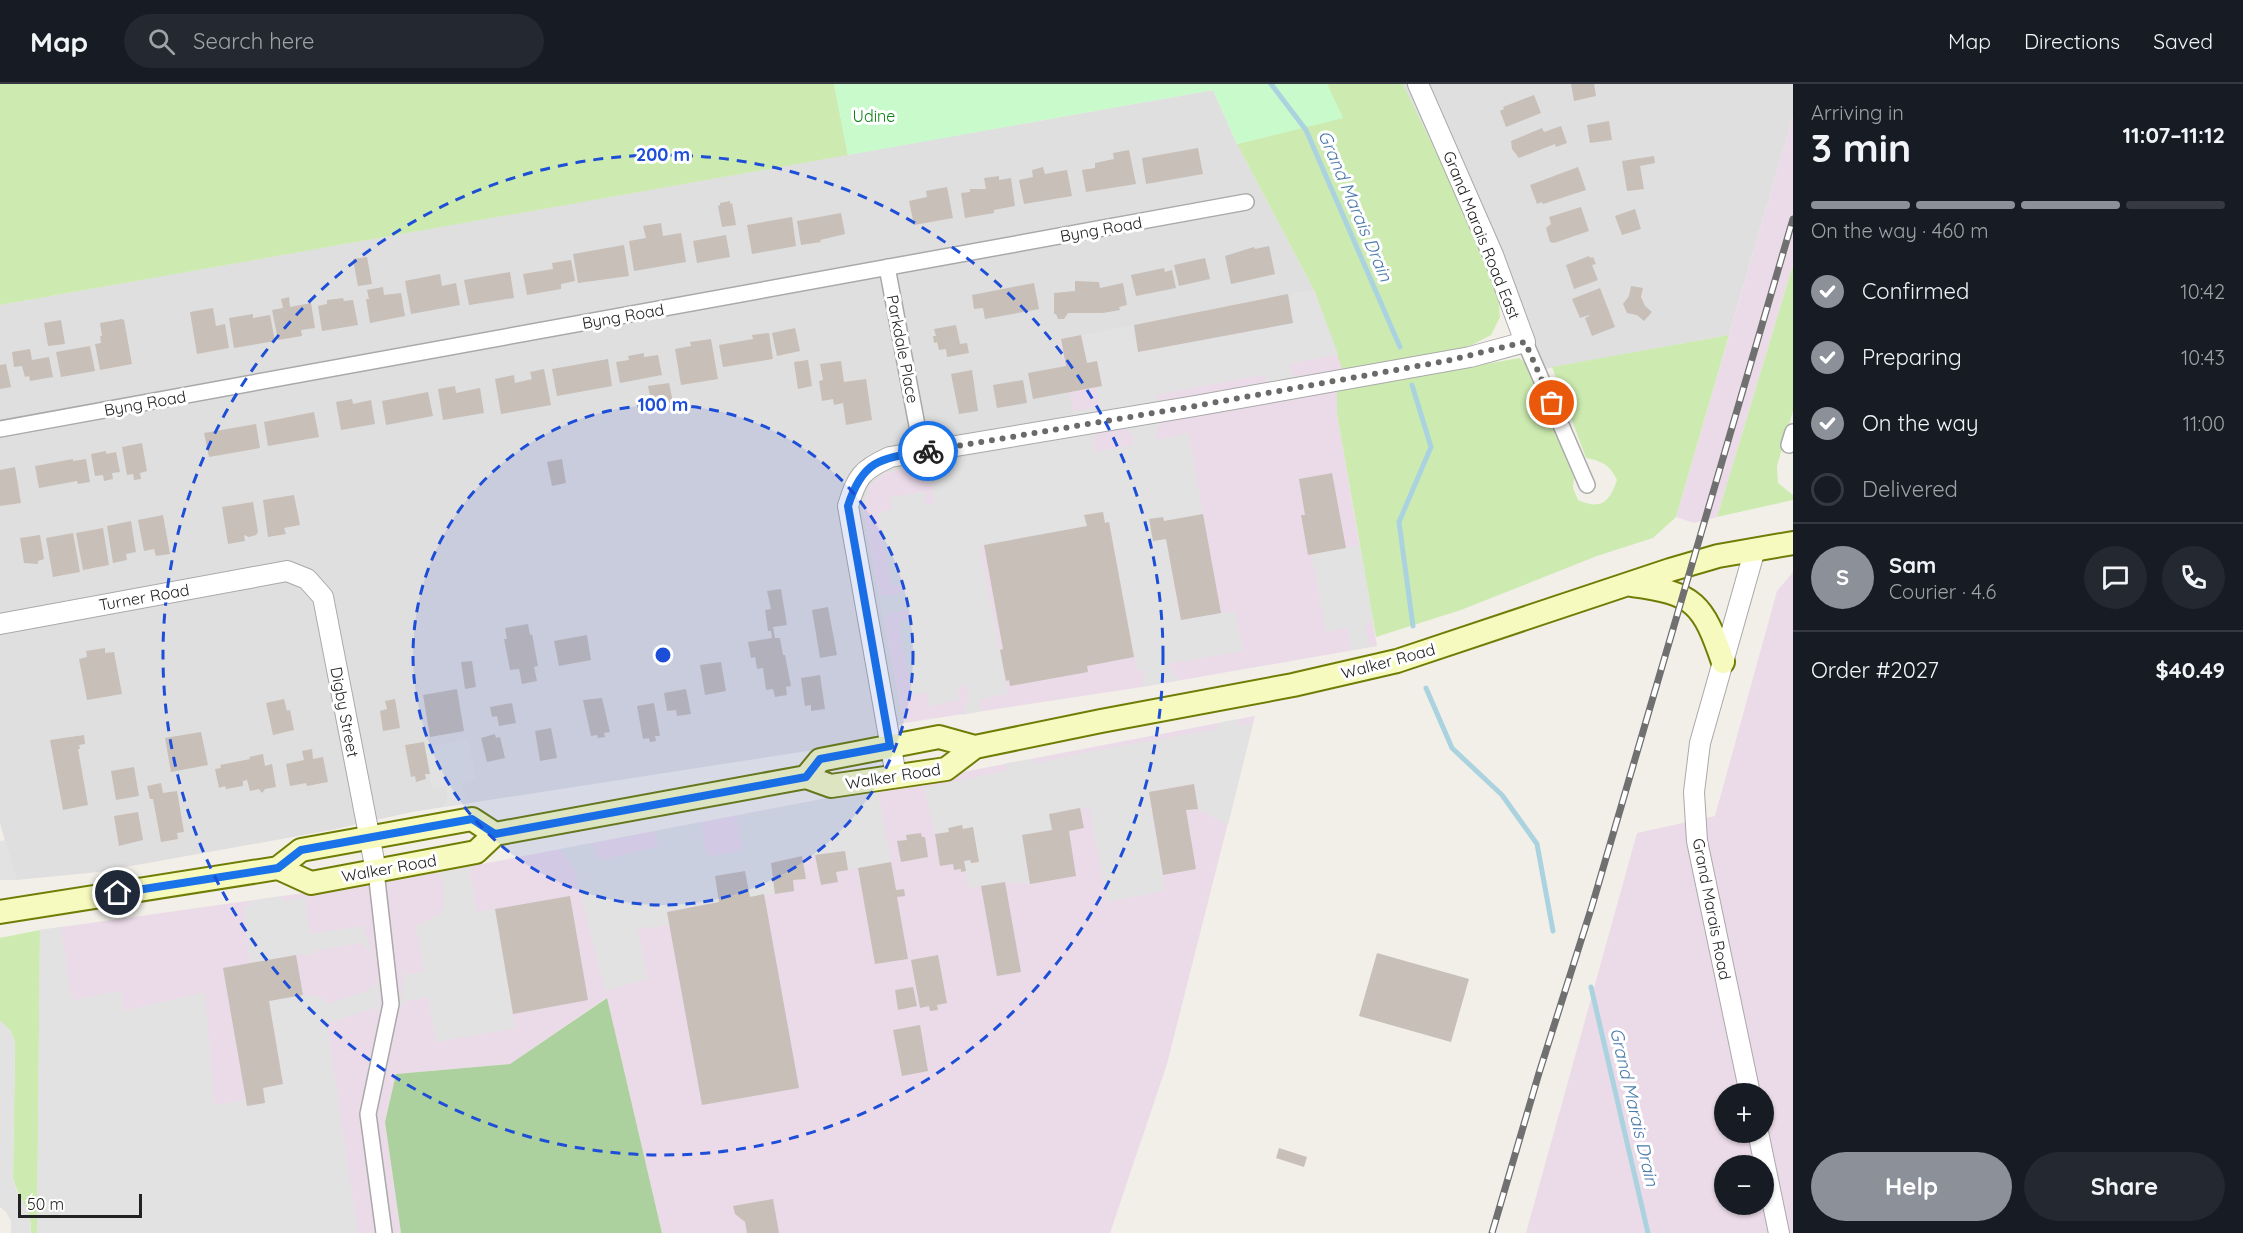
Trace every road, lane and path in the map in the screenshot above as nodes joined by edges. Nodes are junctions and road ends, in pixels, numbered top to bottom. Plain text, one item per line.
1 (1418, 84) edge
2 (1246, 202) dead end
3 (888, 267) junction
4 (1525, 342) junction
5 (0, 429) edge
6 (922, 452) junction
7 (1587, 485) dead end
8 (1793, 543) edge
9 (1755, 549) junction
10 (287, 571) joint
11 (1625, 585) junction
12 (0, 624) edge
13 (1723, 662) junction
14 (890, 746) junction
15 (975, 747) junction
16 (896, 776) junction
17 (806, 777) junction
18 (495, 834) junction
19 (369, 837) junction
20 (278, 868) junction
21 (376, 871) junction
22 (0, 912) edge
23 (1748, 1083) edge
24 (1760, 1143) edge
25 (384, 1233) edge
26 (1779, 1233) edge

1 - 4 street, Grand Marais Road East
2 - 3 street, Byng Road
3 - 5 street, Byng Road
3 - 6 street, Parkdale Place
4 - 6 street
4 - 7 street, Grand Marais Road East
6 - 14 street
8 - 9 main road, Walker Road
9 - 11 main road, Walker Road
9 - 13 street, Grand Marais Road
10 - 12 street, Turner Road
10 - 19 street, Digby Street
11 - 13 main road
11 - 15 main road, Walker Road
13 - 23 street, Grand Marais Road
14 - 15 main road, Walker Road
14 - 16 street
14 - 17 main road, Walker Road
15 - 16 main road, Walker Road
16 - 17 main road, Walker Road
17 - 18 main road, Walker Road
18 - 19 main road, Walker Road
18 - 21 main road, Walker Road
19 - 20 main road, Walker Road
19 - 21 street, Digby Street
20 - 21 main road, Walker Road
20 - 22 main road, Walker Road
21 - 25 street
24 - 26 street

